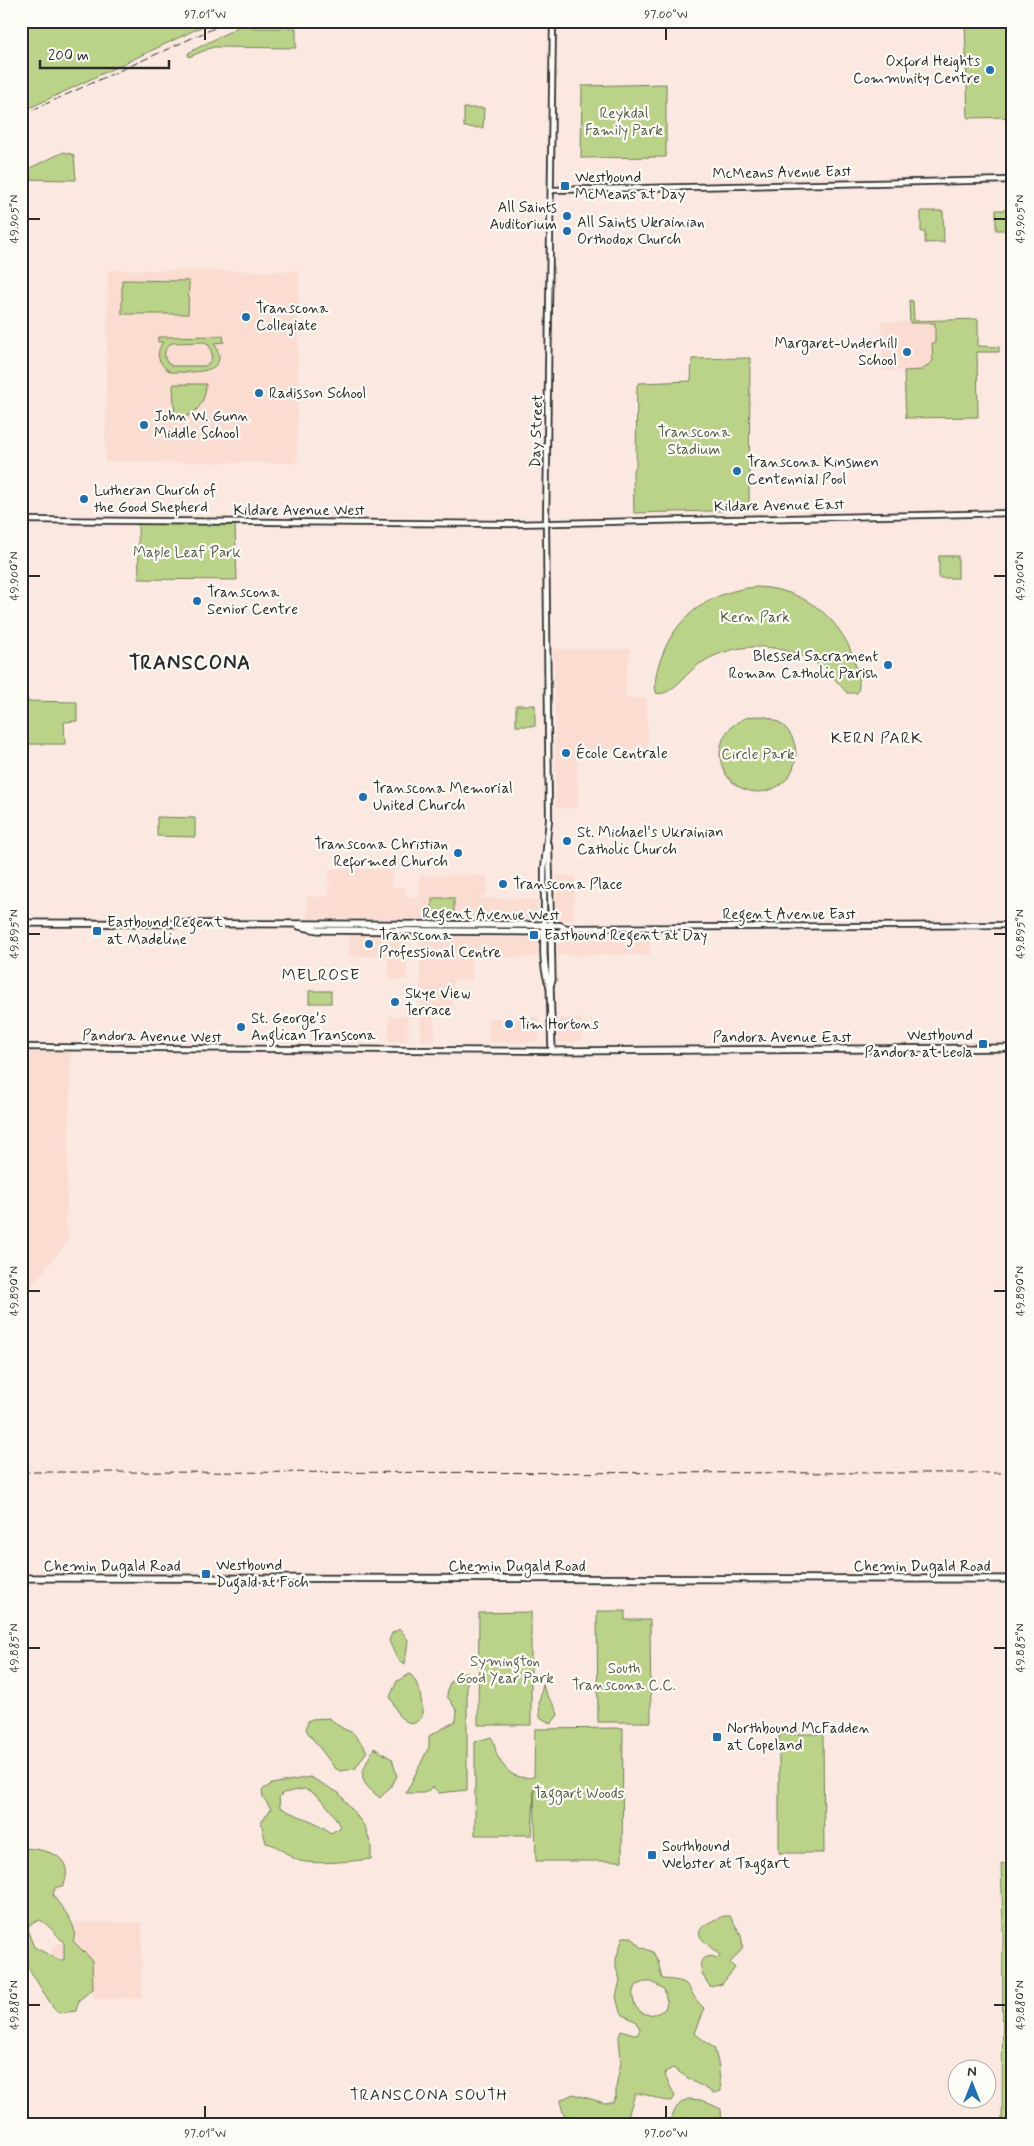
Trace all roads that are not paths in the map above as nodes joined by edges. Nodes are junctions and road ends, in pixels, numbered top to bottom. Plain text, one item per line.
1 (553, 21) edge
2 (1013, 180) edge
3 (551, 190) junction
4 (1013, 513) edge
5 (21, 520) edge
6 (546, 524) junction
7 (21, 923) edge
8 (1013, 925) edge
9 (566, 928) joint
10 (548, 929) junction
11 (21, 1047) edge
12 (1013, 1048) edge
13 (552, 1051) junction
14 (21, 1578) edge
15 (1013, 1579) edge

1 - 3 street, Day Street
2 - 3 street, McMeans Avenue East
3 - 6 street, Day Street
4 - 6 street, Kildare Avenue East
5 - 6 street, Kildare Avenue West
6 - 10 street, Day Street
7 - 10 main road, Regent Avenue West
8 - 9 street, Regent Avenue East
9 - 10 street, Regent Avenue West
10 - 13 main road, Day Street
11 - 13 street, Pandora Avenue West
12 - 13 main road, Pandora Avenue East
14 - 15 main road, Chemin Dugald Road

